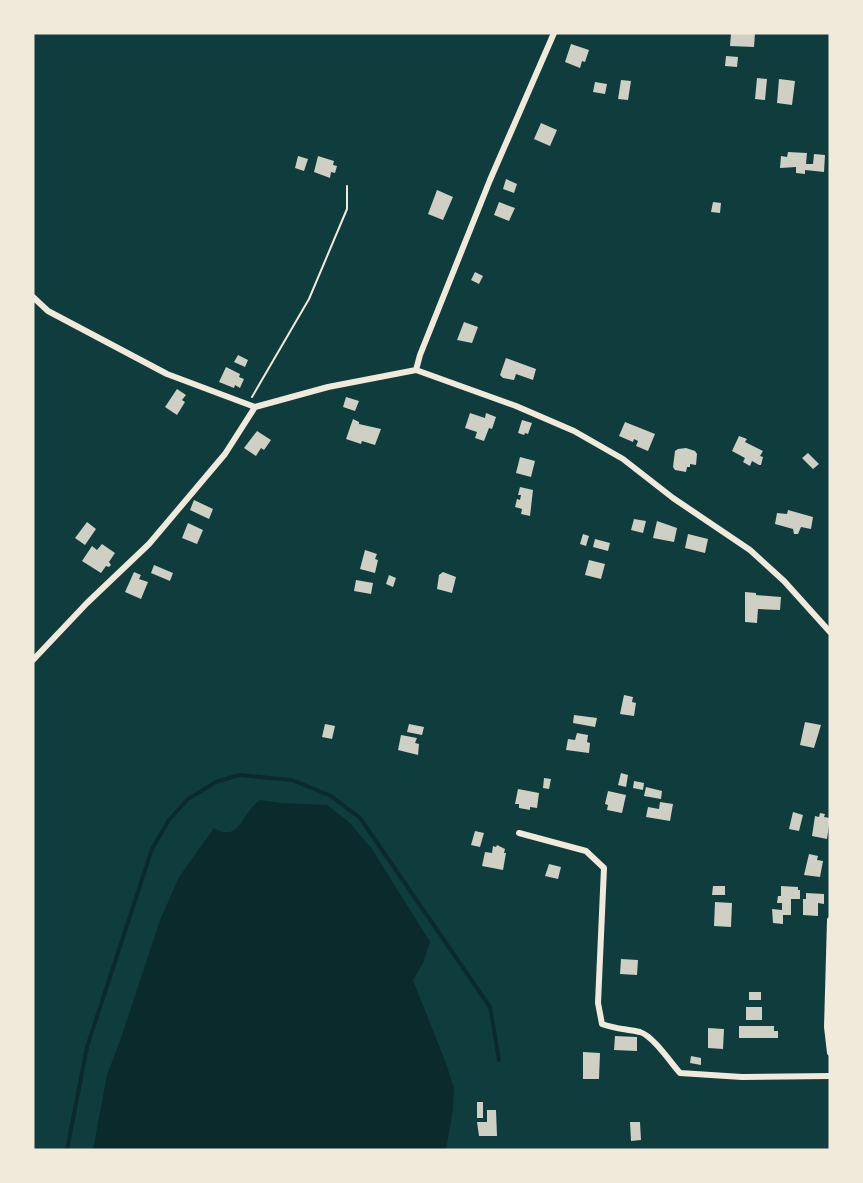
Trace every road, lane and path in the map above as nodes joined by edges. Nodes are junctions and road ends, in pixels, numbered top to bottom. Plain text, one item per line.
1 (554, 33) edge
2 (347, 186) dead end
3 (33, 297) edge
4 (416, 370) junction
5 (252, 406) junction
6 (830, 632) edge
7 (33, 660) edge
8 (519, 833) dead end
9 (830, 920) edge
10 (830, 1053) edge
11 (830, 1076) edge

1 - 4 street
2 - 5 path
3 - 5 street
4 - 5 street
4 - 6 street
5 - 7 street
8 - 11 street
9 - 10 street

